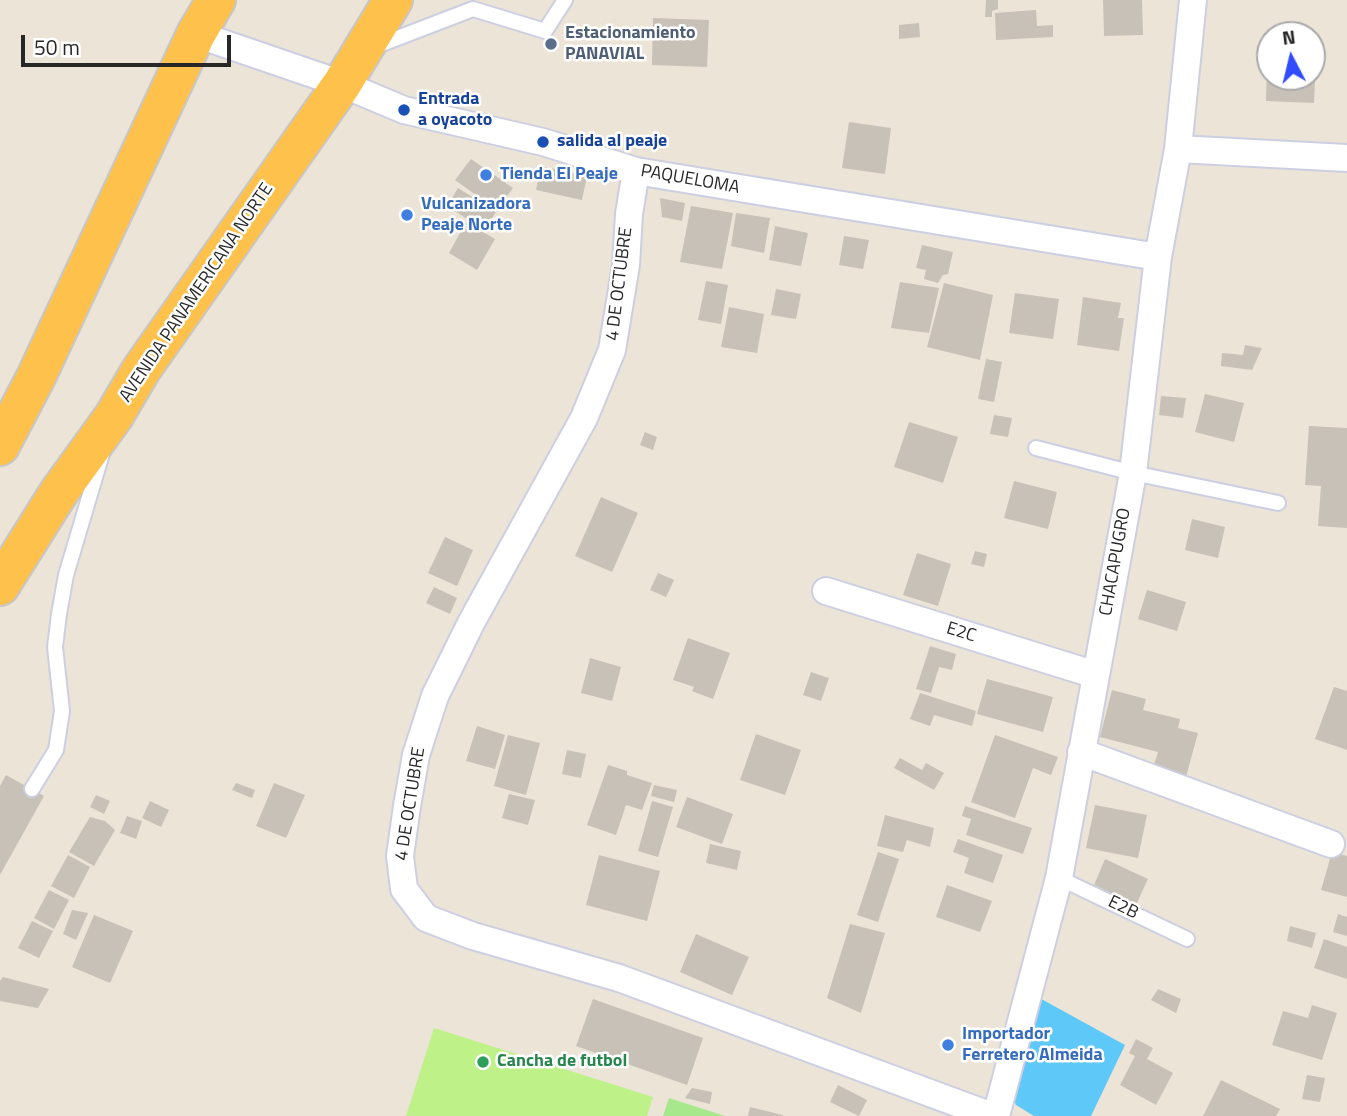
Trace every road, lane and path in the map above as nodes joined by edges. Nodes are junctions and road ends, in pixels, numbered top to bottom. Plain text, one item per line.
1 (216, 0) edge
2 (393, 0) edge
3 (565, 0) edge
4 (1193, 0) edge
5 (196, 34) junction
6 (351, 68) junction
7 (1178, 149) junction
8 (1347, 158) edge
9 (636, 171) junction
10 (1158, 257) junction
11 (114, 416) junction
12 (0, 446) edge
13 (1036, 448) dead end
14 (1133, 472) junction
15 (1278, 503) dead end
16 (0, 586) edge
17 (826, 592) dead end
18 (1096, 675) junction
19 (1082, 752) junction
20 (32, 789) dead end
21 (1331, 844) dead end
22 (1059, 878) junction
23 (1187, 939) dead end
24 (994, 1116) edge

1 - 5 highway
2 - 6 highway, AVENIDA PANAMERICANA NORTE
3 - 6 lane
4 - 7 street, CHACAPUGRO
5 - 6 street, PAQUELOMA
5 - 12 highway
6 - 9 street, PAQUELOMA
6 - 11 highway, AVENIDA PANAMERICANA NORTE
7 - 8 street
7 - 10 street, CHACAPUGRO
9 - 10 street, PAQUELOMA
9 - 24 street, 4 DE OCTUBRE
10 - 14 street, CHACAPUGRO
11 - 16 highway, AVENIDA PANAMERICANA NORTE
11 - 20 lane
13 - 14 lane
14 - 15 lane
14 - 18 street, CHACAPUGRO
17 - 18 street, E2C
18 - 19 street, CHACAPUGRO
19 - 21 street
19 - 22 street, CHACAPUGRO
22 - 23 lane, E2B
22 - 24 street, CHACAPUGRO

